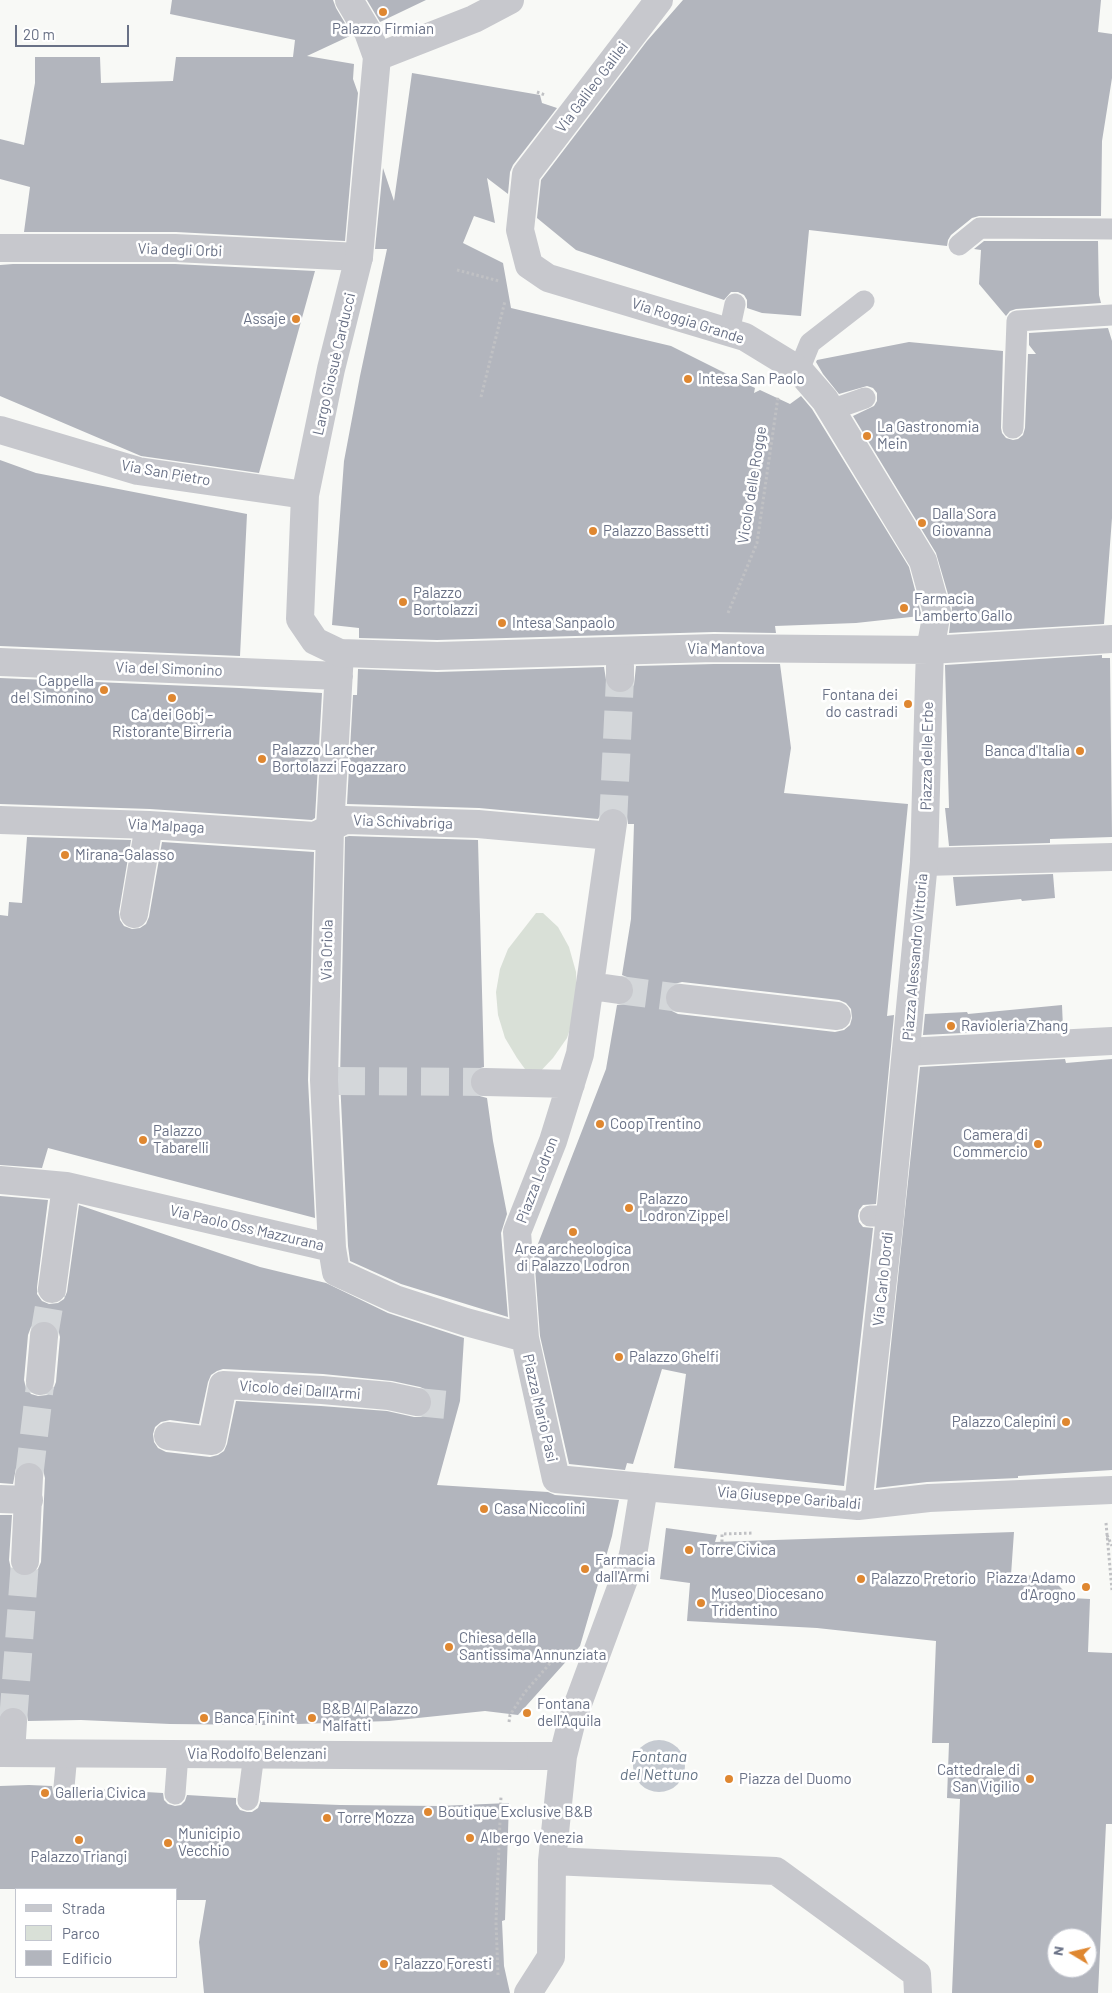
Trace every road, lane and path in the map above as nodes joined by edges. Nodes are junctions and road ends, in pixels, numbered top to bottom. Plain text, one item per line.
1 (349, 0) edge
2 (510, 0) edge
3 (659, 0) edge
4 (377, 57) junction
5 (526, 174) joint
6 (1112, 229) edge
7 (958, 245) dead end
8 (0, 248) edge
9 (359, 257) junction
10 (457, 270) dead end
11 (501, 282) dead end
12 (505, 301) dead end
13 (864, 301) dead end
14 (735, 304) dead end
15 (1112, 314) edge
16 (729, 332) junction
17 (799, 370) junction
18 (481, 397) dead end
19 (865, 398) dead end
20 (831, 410) junction
21 (1013, 428) dead end
22 (0, 430) edge
23 (305, 495) junction
24 (726, 616) dead end
25 (1112, 639) edge
26 (930, 650) junction
27 (0, 662) edge
28 (339, 664) junction
29 (0, 820) edge
30 (478, 824) joint
31 (149, 825) junction
32 (330, 828) junction
33 (1112, 857) edge
34 (924, 862) junction
35 (134, 914) dead end
36 (591, 986) junction
37 (619, 990) tunnel mouth
38 (680, 998) tunnel mouth
39 (837, 1016) dead end
40 (1112, 1041) edge
41 (906, 1052) junction
42 (485, 1082) tunnel mouth
43 (571, 1084) junction
44 (0, 1180) edge
45 (66, 1186) junction
46 (332, 1248) junction
47 (52, 1289) tunnel mouth
48 (466, 1322) joint
49 (44, 1336) tunnel mouth
50 (525, 1338) junction
51 (40, 1381) tunnel mouth
52 (417, 1402) tunnel mouth
53 (168, 1436) dead end
54 (556, 1479) joint
55 (644, 1487) junction
56 (1112, 1490) edge
57 (0, 1499) edge
58 (858, 1506) junction
59 (1106, 1523) dead end
60 (1106, 1532) junction
61 (756, 1533) dead end
62 (722, 1542) dead end
63 (1112, 1546) edge
64 (25, 1561) tunnel mouth
65 (1112, 1590) edge
66 (562, 1650) dead end
67 (509, 1722) dead end
68 (8, 1737) edge
69 (67, 1754) junction
70 (178, 1754) junction
71 (254, 1754) junction
72 (563, 1756) junction
73 (64, 1787) dead end
74 (175, 1794) dead end
75 (501, 1796) dead end
76 (248, 1800) dead end
77 (552, 1860) junction
78 (500, 1984) dead end
79 (528, 1993) edge
80 (918, 1993) edge

1 - 4 street
2 - 4 street
3 - 5 street, Via Galileo Galilei
4 - 9 street, Largo Giosuè Carducci
5 - 16 street, Via Roggia Grande
6 - 7 lane
8 - 9 street, Via degli Orbi
9 - 23 street, Largo Giosuè Carducci
10 - 11 path
12 - 18 path
13 - 17 lane
14 - 16 lane
15 - 21 lane
16 - 17 street, Via Roggia Grande
17 - 20 street, Via Roggia Grande
17 - 24 path, Vicolo delle Rogge
19 - 20 lane
20 - 26 street, Via Roggia Grande
22 - 23 street, Via San Pietro
23 - 28 street, Largo Giosuè Carducci
25 - 26 street, Via Mantova
26 - 28 street, Via Mantova
26 - 34 street, Piazza delle Erbe
27 - 28 street, Via del Simonino
28 - 32 street, Via Oriola
29 - 31 street, Via Malpaga
30 - 32 street, Via Schivabriga
30 - 36 street, Piazza Lodron
31 - 32 street, Via Malpaga
31 - 35 street
32 - 46 street, Via Oriola
33 - 34 street
34 - 41 street, Piazza Alessandro Vittoria
36 - 37 street
36 - 43 street, Piazza Lodron
38 - 39 street
40 - 41 street
41 - 58 street, Via Carlo Dordi
42 - 43 street
43 - 50 street, Piazza Lodron
44 - 45 street, Via Paolo Oss Mazzurana
45 - 46 street, Via Paolo Oss Mazzurana
45 - 47 street
46 - 48 street, Via Paolo Oss Mazzurana
48 - 50 street, Piazza Mario Pasi
49 - 51 street
50 - 54 street, Piazza Mario Pasi
52 - 53 street, Vicolo dei Dall'Armi
54 - 55 street, Via Giuseppe Garibaldi
55 - 58 street, Via Giuseppe Garibaldi
55 - 72 street
56 - 58 street, Via Giuseppe Garibaldi
57 - 64 street
59 - 60 path
60 - 63 path
60 - 65 path
61 - 62 path
66 - 67 path
68 - 69 street, Via Rodolfo Belenzani
69 - 70 street, Via Rodolfo Belenzani
69 - 73 lane
70 - 71 street, Via Rodolfo Belenzani
70 - 74 lane
71 - 72 street, Via Rodolfo Belenzani
71 - 76 lane
72 - 77 street
75 - 78 path
77 - 79 street
77 - 80 street

